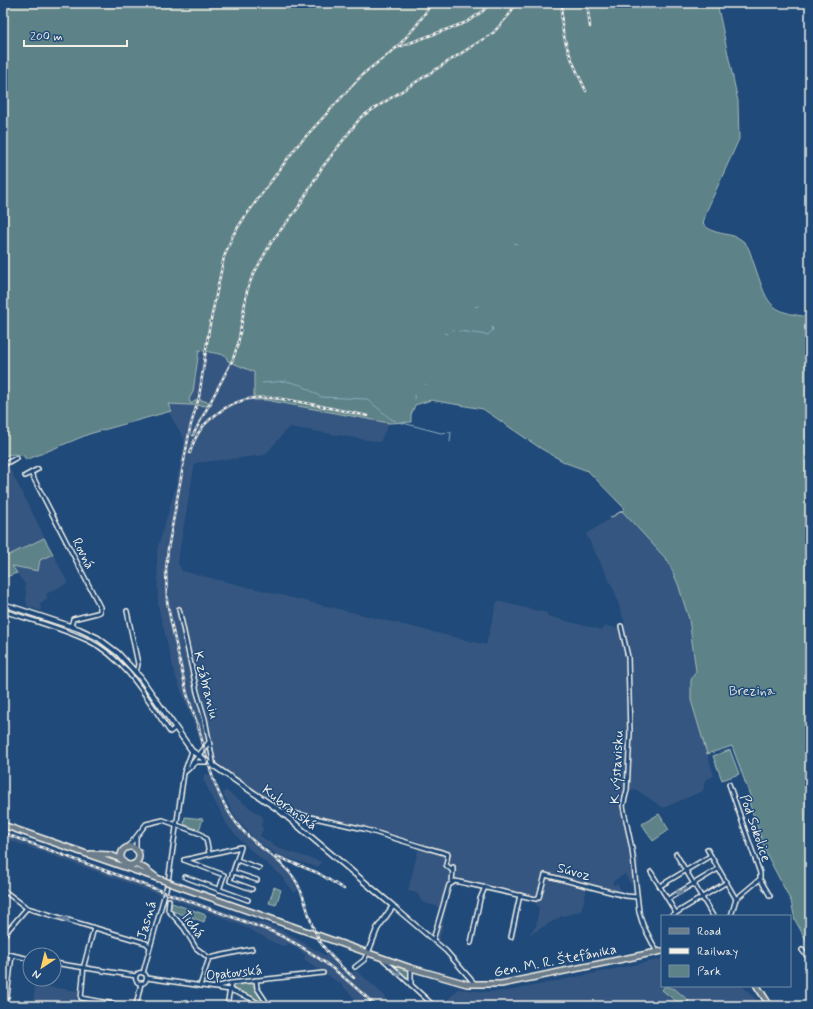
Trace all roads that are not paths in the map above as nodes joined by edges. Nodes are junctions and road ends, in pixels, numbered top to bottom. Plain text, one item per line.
1 (16, 458) dead end
2 (3, 465) edge
3 (38, 469) dead end
4 (31, 473) junction
5 (25, 476) dead end
6 (3, 604) edge
7 (179, 609) dead end
8 (3, 611) edge
9 (127, 611) dead end
10 (33, 613) junction
11 (31, 620) junction
12 (63, 623) junction
13 (71, 626) junction
14 (621, 626) dead end
15 (60, 630) junction
16 (93, 636) junction
17 (90, 642) junction
18 (118, 654) junction
19 (114, 659) junction
20 (136, 673) junction
21 (140, 677) junction
22 (135, 681) junction
23 (158, 704) junction
24 (153, 707) junction
25 (175, 728) junction
26 (208, 742) junction
27 (192, 752) junction
28 (196, 756) junction
29 (207, 762) junction
30 (191, 765) junction
31 (214, 766) junction
32 (184, 773) junction
33 (729, 784) dead end
34 (279, 810) junction
35 (3, 825) edge
36 (178, 825) junction
37 (136, 838) junction
38 (128, 847) junction
39 (707, 849) dead end
40 (136, 850) junction
41 (83, 852) junction
42 (122, 852) junction
43 (210, 853) junction
44 (676, 854) dead end
45 (200, 855) junction
46 (110, 856) junction
47 (710, 856) junction
48 (138, 858) junction
49 (121, 859) junction
50 (237, 860) junction
51 (134, 864) junction
52 (196, 865) junction
53 (144, 868) junction
54 (259, 868) dead end
55 (718, 869) junction
56 (686, 870) junction
57 (233, 872) junction
58 (651, 872) dead end
59 (185, 878) dead end
60 (760, 879) junction
61 (162, 880) junction
62 (257, 880) dead end
63 (727, 882) junction
64 (452, 883) junction
65 (694, 884) junction
66 (660, 886) junction
67 (485, 887) junction
68 (252, 889) dead end
69 (3, 890) edge
70 (219, 890) junction
71 (520, 895) junction
72 (770, 896) dead end
73 (637, 897) junction
74 (702, 897) junction
75 (668, 899) junction
76 (736, 899) junction
77 (169, 900) dead end
78 (248, 900) dead end
79 (392, 906) junction
80 (27, 908) junction
81 (676, 913) junction
82 (672, 915) edge
83 (712, 915) edge
84 (731, 915) edge
85 (94, 928) junction
86 (3, 936) edge
87 (511, 937) dead end
88 (433, 940) junction
89 (471, 943) dead end
90 (150, 948) junction
91 (252, 949) dead end
92 (802, 950) dead end
93 (368, 952) junction
94 (659, 952) edge
95 (3, 953) edge
96 (12, 955) junction
97 (22, 957) edge
98 (209, 958) junction
99 (381, 958) junction
100 (810, 960) edge
101 (62, 964) edge
102 (84, 967) junction
103 (355, 967) dead end
104 (411, 968) junction
105 (143, 973) junction
106 (323, 973) dead end
107 (136, 976) junction
108 (147, 978) junction
109 (256, 980) junction
110 (140, 983) junction
111 (232, 983) junction
112 (411, 984) junction
113 (475, 984) junction
114 (200, 986) junction
115 (213, 987) junction
116 (758, 987) edge
117 (230, 990) junction
118 (7, 997) dead end
119 (125, 1006) edge
120 (136, 1006) edge
121 (227, 1006) edge
122 (262, 1006) edge
123 (269, 1006) edge
124 (434, 1006) edge
125 (770, 1006) edge

1 - 2 street
3 - 4 street
4 - 5 street
4 - 13 street, Rovná
6 - 10 street, Kubranská
7 - 26 street, K zábraniu
8 - 11 street, Kubranská
9 - 20 street
10 - 11 street
10 - 12 street, Kubranská
11 - 15 street, Kubranská
12 - 13 street, Kubranská
12 - 15 street
13 - 16 street, Kubranská
14 - 73 street, K výstavisku
15 - 17 street, Kubranská
16 - 17 street
16 - 18 street, Kubranská
17 - 19 street, Kubranská
18 - 19 street
18 - 20 street, Kubranská
19 - 22 street, Kubranská
20 - 21 street, Kubranská
21 - 22 street
21 - 23 street, Kubranská
22 - 24 street, Kubranská
23 - 24 street
23 - 25 street, Kubranská
24 - 25 street, Kubranská
25 - 27 street, Kubranská
26 - 28 street
26 - 31 street, K zábraniu
27 - 28 street, Kubranská
27 - 32 street, Jasná
28 - 29 street, Kubranská
28 - 30 street
29 - 30 street
29 - 31 street, Kubranská
30 - 32 street
31 - 34 street, Kubranská
32 - 36 street, Jasná
33 - 60 street, Pod Sokolice
34 - 64 street
34 - 79 street, Kubranská
35 - 41 main road
36 - 37 street
36 - 43 street
36 - 90 street, Jasná
37 - 38 street
37 - 40 street
38 - 40 main road
38 - 42 main road
39 - 47 street
40 - 48 main road
41 - 46 main road
41 - 61 main road
42 - 46 main road
42 - 49 main road
43 - 45 street
43 - 50 street
44 - 56 street
45 - 52 street
45 - 52 street
46 - 49 main road
47 - 55 street
47 - 56 street
48 - 51 main road
48 - 53 main road
49 - 51 main road
50 - 54 street
50 - 57 street
51 - 53 main road
52 - 70 street
53 - 61 main road
55 - 63 street
55 - 65 street
56 - 65 street
56 - 66 street
57 - 62 street
57 - 68 street
58 - 66 street
59 - 70 street
60 - 72 street, Pod Sokolice
60 - 76 street, Pod Sokolice
61 - 93 main road, Gen. M. R. Štefánika, bridge
63 - 74 street
63 - 76 street
64 - 67 street, Súvoz
64 - 88 street
65 - 74 street
65 -> 75 street
66 - 75 street
67 - 71 street, Súvoz
67 - 89 street
69 - 80 street
70 - 78 street
71 - 73 street, Súvoz
71 - 87 street
73 - 94 street, K výstavisku
74 - 81 street
74 - 83 street
75 - 81 street
76 - 84 street
77 - 98 street, Tichá
79 - 88 street, Kubranská
79 - 93 street
80 -> 85 street
80 - 86 street
81 - 82 street
85 - 90 street
85 - 102 street
88 - 113 street, Kubranská
90 - 105 street, Jasná
91 - 98 street
92 - 100 street
93 - 99 main road, Gen. M. R. Štefánika
93 - 103 street
94 - 113 main road, Gen. M. R. Štefánika
95 - 96 street
96 - 97 street
96 - 118 street
98 - 114 street
99 - 104 main road, Gen. M. R. Štefánika
99 -> 112 street
101 - 102 street
102 - 107 street
102 - 119 street
104 - 112 street
104 - 113 main road, Gen. M. R. Štefánika
105 - 107 street
105 - 108 street
106 - 109 street, Opatovská
107 - 110 street
108 - 110 street
108 - 114 street, Opatovská
109 - 111 street, Opatovská
109 - 123 street
110 - 120 street
111 - 115 street, Opatovská
111 - 117 street
112 - 124 street
114 - 115 street, Opatovská
115 - 117 street
116 - 125 main road
117 - 121 street
117 - 122 street

